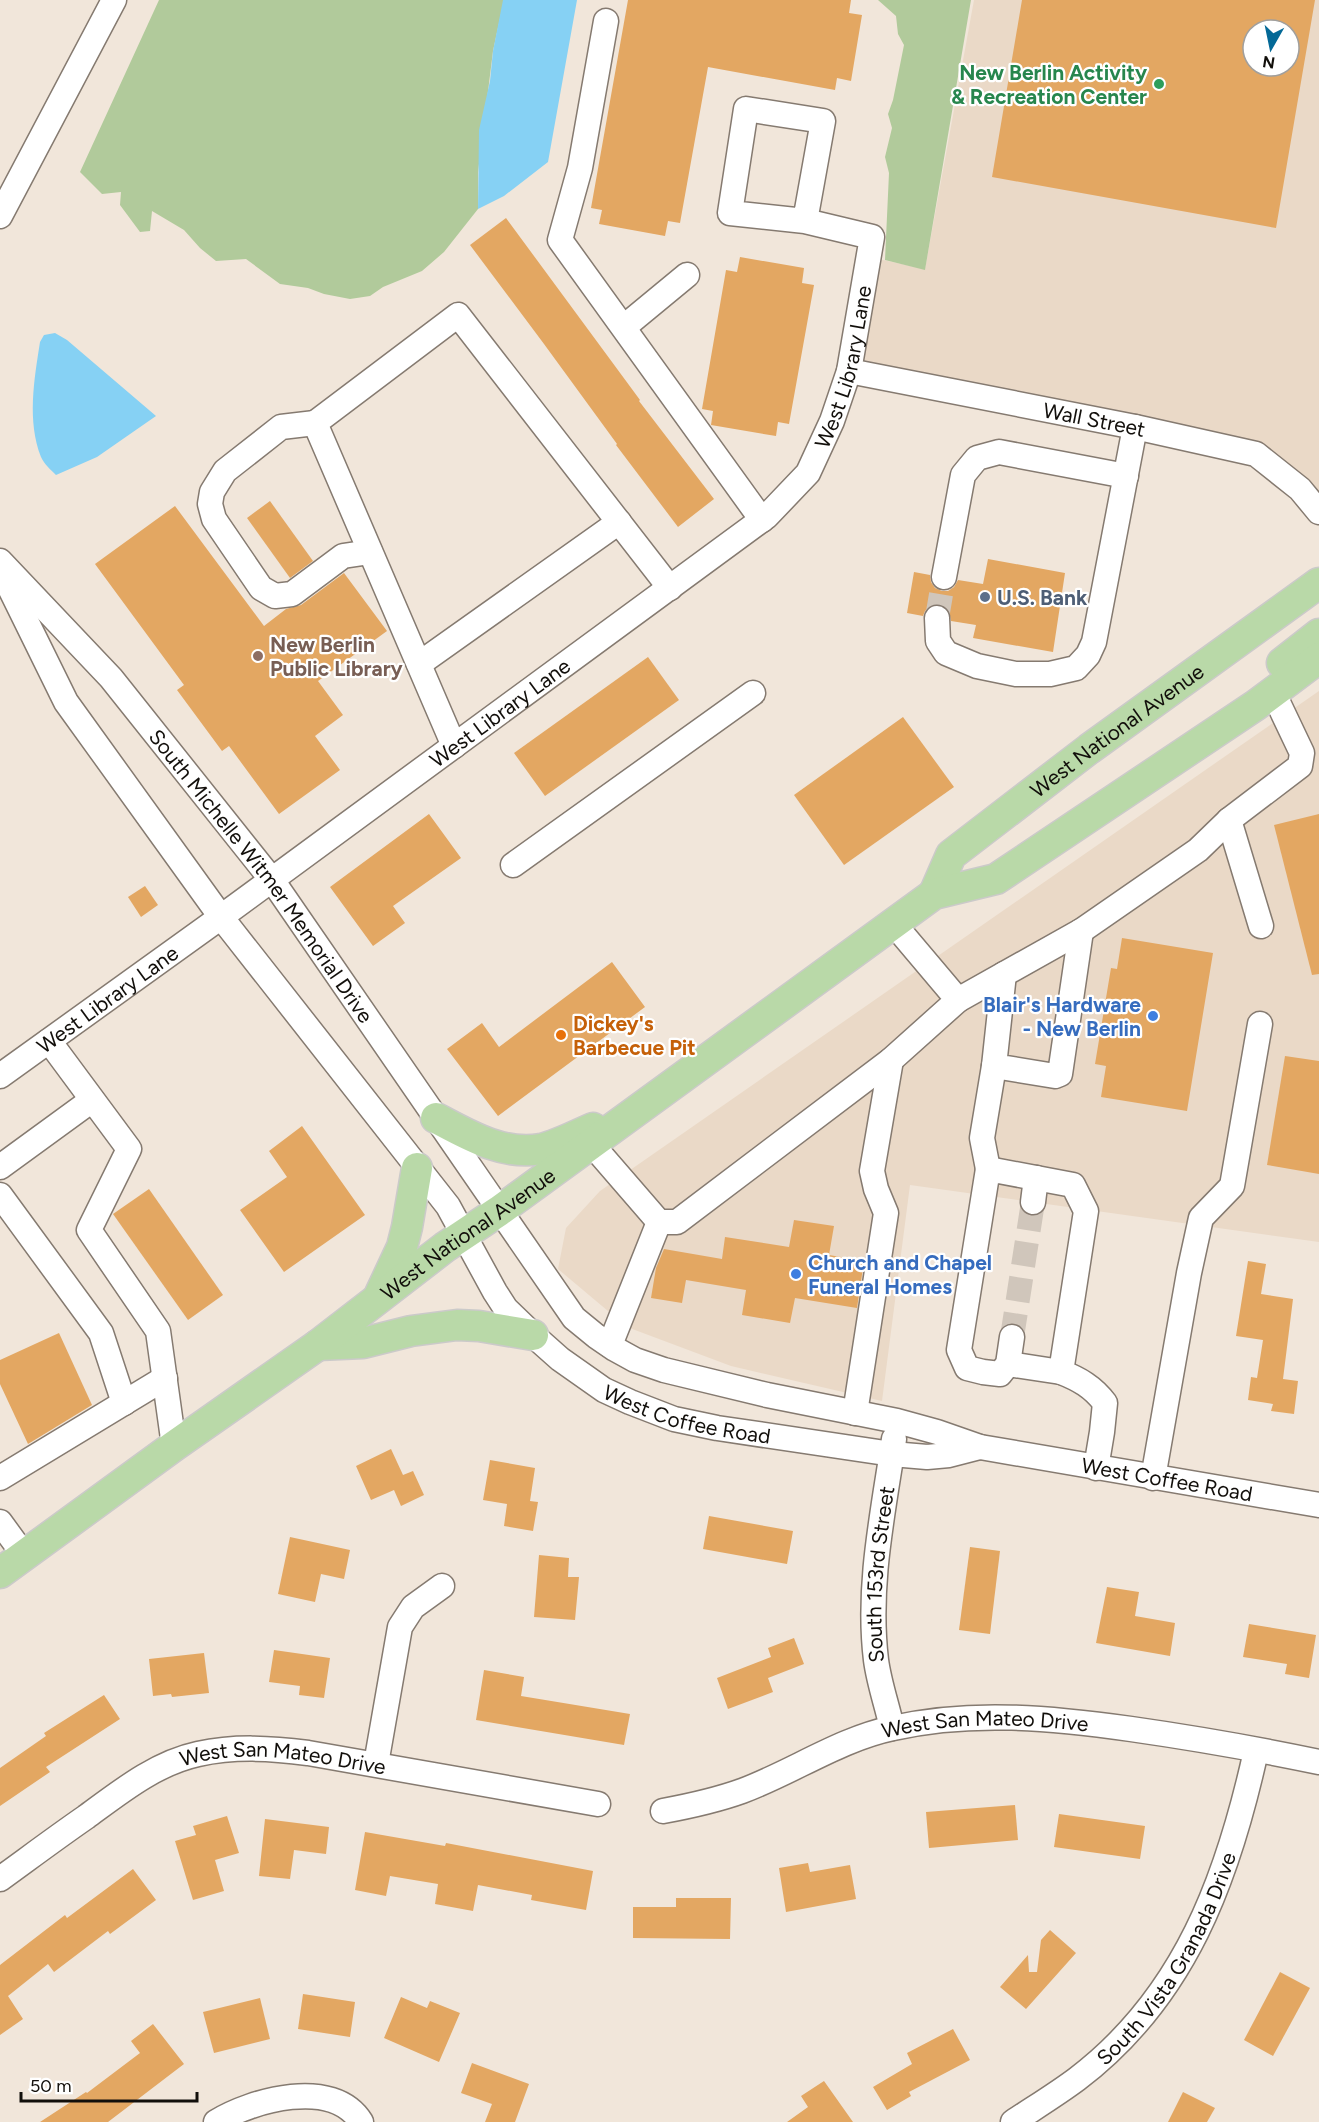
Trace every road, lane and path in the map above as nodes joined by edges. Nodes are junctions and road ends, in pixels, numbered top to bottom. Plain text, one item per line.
1 (114, 0) edge
2 (606, 21) dead end
3 (0, 216) edge
4 (805, 221) junction
5 (687, 275) dead end
6 (624, 327) junction
7 (849, 371) junction
8 (315, 423) junction
9 (1135, 427) junction
10 (1126, 476) junction
11 (1319, 512) edge
12 (762, 520) junction
13 (619, 522) junction
14 (370, 552) junction
15 (0, 561) edge
16 (0, 567) edge
17 (945, 578) tunnel mouth
18 (1319, 583) edge
19 (670, 588) junction
20 (937, 618) tunnel mouth
21 (1319, 634) edge
22 (1319, 658) edge
23 (419, 664) junction
24 (1274, 692) junction
25 (753, 693) dead end
26 (454, 746) junction
27 (1228, 820) junction
28 (513, 865) dead end
29 (272, 880) junction
30 (933, 894) junction
31 (221, 917) junction
32 (893, 923) junction
33 (1261, 926) dead end
34 (1081, 931) junction
35 (1004, 974) junction
36 (958, 1000) junction
37 (1260, 1024) dead end
38 (49, 1041) junction
39 (891, 1059) junction
40 (994, 1066) junction
41 (0, 1076) edge
42 (92, 1100) junction
43 (436, 1118) junction
44 (586, 1138) junction
45 (0, 1167) edge
46 (417, 1168) junction
47 (988, 1169) junction
48 (1036, 1178) junction
49 (0, 1195) edge
50 (1033, 1202) tunnel mouth
51 (499, 1210) junction
52 (659, 1222) junction
53 (464, 1233) junction
54 (377, 1299) junction
55 (533, 1335) junction
56 (1012, 1337) tunnel mouth
57 (318, 1345) junction
58 (610, 1345) junction
59 (1008, 1364) junction
60 (1060, 1372) junction
61 (165, 1378) junction
62 (124, 1403) junction
63 (855, 1413) junction
64 (897, 1421) junction
65 (174, 1446) junction
66 (980, 1447) junction
67 (892, 1454) junction
68 (1096, 1468) junction
69 (0, 1478) edge
70 (1153, 1478) junction
71 (1319, 1505) edge
72 (0, 1522) edge
73 (24, 1555) junction
74 (0, 1573) edge
75 (442, 1586) dead end
76 (892, 1728) junction
77 (1256, 1751) junction
78 (1319, 1762) edge
79 (376, 1764) junction
80 (598, 1804) dead end
81 (663, 1811) dead end
82 (0, 1879) edge
83 (216, 2122) edge
84 (361, 2122) edge
85 (1013, 2122) edge

1 - 3 street
2 - 6 street
4 - 4 street
4 - 7 street, West Library Lane
5 - 6 street
6 - 12 street
7 - 9 street, Wall Street
7 - 12 street, West Library Lane
8 - 13 street
8 - 14 street
8 - 14 street
9 - 10 street
9 - 11 street, Wall Street
10 - 17 street
10 - 20 street
12 - 19 street, West Library Lane
13 - 19 street
13 - 23 street
14 - 23 street
15 - 29 street, South Michelle Witmer Memorial Drive
16 - 31 street
18 - 30 main road, West National Avenue
19 - 26 street, West Library Lane
21 - 24 main road
22 - 24 main road, West National Avenue
23 - 26 street
24 - 27 street
24 - 30 main road, West National Avenue
25 - 28 street
26 - 29 street, West Library Lane
27 - 33 street
27 - 34 street
29 - 31 street, West Library Lane
29 - 43 street, South Michelle Witmer Memorial Drive
30 - 32 main road, West National Avenue
31 - 38 street, West Library Lane
31 - 46 street
32 - 36 street
32 - 44 main road, West National Avenue
34 - 35 street
34 - 40 street
35 - 36 street
35 - 40 street
36 - 39 street
37 - 70 street
38 - 41 street, West Library Lane
38 - 42 street
39 - 52 street
39 - 63 street
40 - 47 street
42 - 45 street
42 - 61 street
43 - 44 main road
43 - 51 street, South Michelle Witmer Memorial Drive
44 - 51 main road, West National Avenue
44 - 52 street
46 - 53 street
46 - 54 main road
47 - 48 street
47 - 59 street
48 - 50 street
48 - 60 street
49 - 62 street
51 - 53 main road, West National Avenue
51 - 58 street, West Coffee Road
52 - 58 street
53 - 54 main road, West National Avenue
53 - 55 street, West Coffee Road
54 - 57 main road, West National Avenue
55 - 57 main road
55 - 67 street, West Coffee Road
56 - 59 street
57 - 65 main road, West National Avenue
58 - 63 street, West Coffee Road
59 - 60 street
60 - 68 street
61 - 62 street
61 - 65 street
62 - 69 street
63 - 64 street, West Coffee Road
64 - 66 street, West Coffee Road
64 - 67 street, South 153rd Street
65 - 73 main road, West National Avenue
66 - 67 street, West Coffee Road
66 - 68 street, West Coffee Road
67 - 76 street, South 153rd Street
68 - 70 street, West Coffee Road
70 - 71 street, West Coffee Road
72 - 73 street
73 - 74 main road, West National Avenue
75 - 79 street
76 - 77 street, West San Mateo Drive
76 - 81 street, West San Mateo Drive
77 - 78 street, West San Mateo Drive
77 - 85 street, South Vista Granada Drive
79 - 80 street, West San Mateo Drive
79 - 82 street, West San Mateo Drive
83 - 84 street

